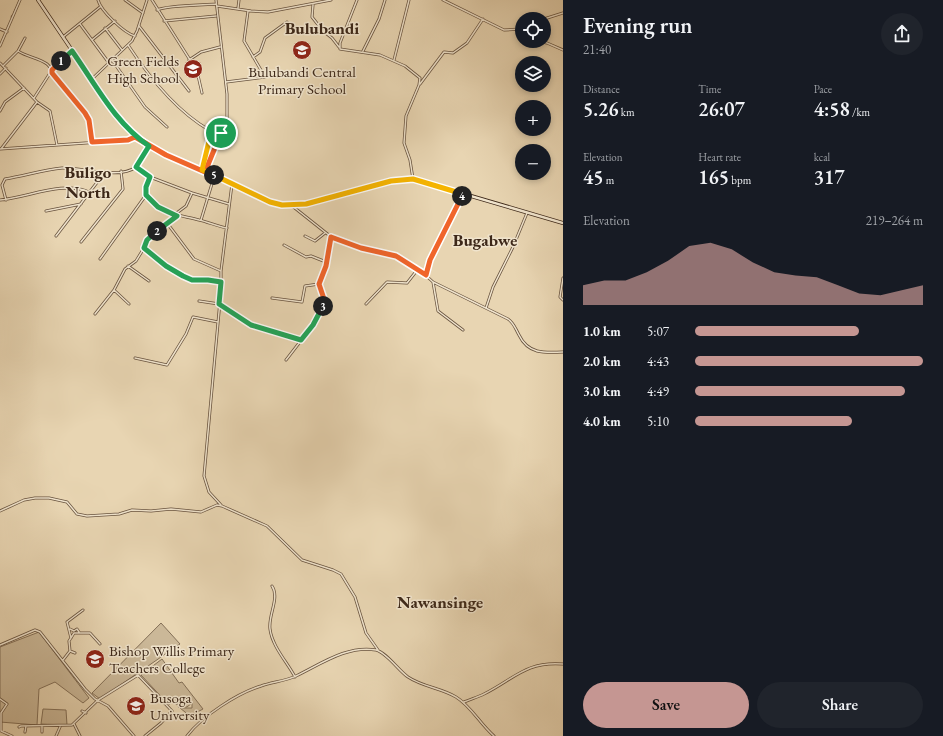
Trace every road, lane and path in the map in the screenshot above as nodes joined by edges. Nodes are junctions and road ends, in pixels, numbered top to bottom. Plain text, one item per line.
1 (20, 0) edge
2 (38, 0) edge
3 (98, 0) edge
4 (125, 0) edge
5 (147, 0) edge
6 (152, 0) edge
7 (216, 0) edge
8 (239, 0) edge
9 (331, 0) edge
10 (357, 0) edge
11 (385, 0) edge
12 (410, 0) edge
13 (443, 0) edge
14 (313, 4) junction
15 (217, 5) junction
16 (100, 7) junction
17 (237, 9) junction
18 (157, 10) junction
19 (248, 11) junction
20 (143, 13) junction
21 (563, 13) edge
22 (217, 16) junction
23 (551, 17) edge
24 (483, 19) junction
25 (115, 21) junction
26 (164, 21) junction
27 (287, 22) dead end
28 (80, 24) junction
29 (139, 26) junction
30 (105, 28) junction
31 (0, 29) edge
32 (306, 29) dead end
33 (323, 31) junction
34 (515, 31) edge
35 (7, 32) junction
36 (135, 36) junction
37 (25, 38) dead end
38 (63, 38) junction
39 (92, 40) junction
40 (551, 44) edge
41 (128, 45) junction
42 (0, 46) edge
43 (221, 47) junction
44 (339, 47) junction
45 (122, 50) junction
46 (563, 50) edge
47 (18, 51) junction
48 (72, 51) junction
49 (363, 51) junction
50 (253, 57) junction
51 (112, 60) junction
52 (189, 60) junction
53 (394, 60) junction
54 (109, 63) junction
55 (0, 64) edge
56 (3, 66) junction
57 (6, 68) junction
58 (52, 70) junction
59 (0, 74) edge
60 (92, 79) junction
61 (226, 82) junction
62 (419, 85) junction
63 (24, 88) junction
64 (189, 91) dead end
65 (202, 93) dead end
66 (34, 98) junction
67 (37, 102) junction
68 (0, 111) edge
69 (167, 127) dead end
70 (209, 130) junction
71 (221, 133) junction
72 (135, 137) junction
73 (92, 142) junction
74 (58, 145) junction
75 (149, 146) junction
76 (0, 149) edge
77 (136, 167) junction
78 (121, 171) junction
79 (203, 171) junction
80 (105, 172) junction
81 (214, 176) junction
82 (150, 177) junction
83 (413, 179) junction
84 (232, 184) junction
85 (89, 192) junction
86 (192, 193) junction
87 (463, 194) junction
88 (146, 195) junction
89 (208, 198) junction
90 (0, 200) edge
91 (6, 200) junction
92 (81, 204) junction
93 (229, 204) junction
94 (291, 205) junction
95 (46, 211) dead end
96 (527, 213) junction
97 (174, 215) junction
98 (177, 216) junction
99 (200, 220) junction
100 (168, 223) junction
101 (563, 223) edge
102 (227, 228) junction
103 (325, 233) junction
104 (56, 236) dead end
105 (305, 236) dead end
106 (331, 237) junction
107 (81, 242) dead end
108 (284, 245) dead end
109 (144, 248) junction
110 (100, 259) dead end
111 (326, 262) junction
112 (128, 266) junction
113 (418, 269) junction
114 (221, 271) junction
115 (426, 275) junction
116 (563, 278) edge
117 (149, 281) dead end
118 (221, 282) junction
119 (433, 282) junction
120 (319, 284) junction
121 (114, 290) junction
122 (272, 298) dead end
123 (563, 300) edge
124 (200, 301) dead end
125 (129, 304) dead end
126 (219, 304) junction
127 (366, 304) dead end
128 (486, 308) junction
129 (95, 314) dead end
130 (218, 322) junction
131 (463, 330) dead end
132 (301, 340) junction
133 (563, 352) edge
134 (134, 358) dead end
135 (286, 360) dead end
136 (222, 506) junction
137 (0, 511) edge
138 (272, 586) dead end
139 (84, 610) dead end
140 (69, 628) junction
141 (79, 632) junction
142 (70, 638) junction
143 (100, 644) dead end
144 (0, 645) edge
145 (378, 650) junction
146 (70, 651) junction
147 (75, 653) dead end
148 (63, 660) junction
149 (563, 664) edge
150 (295, 676) junction
151 (0, 699) edge
152 (98, 700) junction
153 (464, 702) junction
154 (82, 711) dead end
155 (86, 713) junction
156 (74, 724) junction
157 (26, 726) junction
158 (42, 726) junction
159 (60, 727) junction
160 (19, 728) dead end
161 (0, 730) edge
162 (25, 732) dead end
163 (42, 732) dead end
164 (12, 736) edge
165 (56, 736) edge
166 (80, 736) edge
167 (134, 736) edge
168 (145, 736) edge
169 (187, 736) edge
170 (494, 736) edge

1 - 35 street
2 - 38 street
3 - 16 street
4 - 20 street
5 - 20 street
6 - 18 street
7 - 15 street
8 - 17 street
9 - 14 street
10 - 44 street
11 - 49 street
12 - 53 street
13 - 24 street
14 - 19 street
14 - 33 street
15 - 17 street
15 - 18 street
15 - 22 street
16 - 25 street
16 - 28 street
17 - 19 street
18 - 26 street
19 - 50 street
20 - 29 street
21 - 23 street
22 - 26 street
22 - 43 street
24 - 34 street
24 - 62 street
25 - 30 street
25 - 36 street
26 - 52 street
27 - 50 street
28 - 38 street
28 - 39 street
29 - 36 street
29 - 64 street
30 - 39 street
30 - 45 street
31 - 35 street
32 - 33 street
33 - 44 street
35 - 42 street
36 - 41 street
37 - 47 street
38 - 48 street
39 - 54 street
40 - 46 street
41 - 45 street
41 - 70 street
43 - 52 street
43 - 61 street
44 - 49 street
45 - 51 street
47 - 56 street
47 - 58 street
48 - 58 street
48 - 60 street
49 - 53 street
50 - 61 street
51 - 54 street
51 - 69 street
52 - 65 street
53 - 62 street
54 - 60 street
55 - 56 street
56 - 57 street
57 - 59 street
57 - 63 street
58 - 66 street
58 - 73 street
60 - 72 street
61 - 71 street
62 - 83 street
63 - 66 street
63 - 68 street
66 - 67 street
67 - 74 street
67 - 76 street
70 - 71 street
70 - 79 street
71 - 79 street
72 - 73 street
72 - 75 street
73 - 74 street
74 - 76 street
75 - 77 street
75 - 79 street
77 - 78 street
77 - 82 street
78 - 80 street
78 - 107 street
79 - 81 street
80 - 85 street
80 - 91 street
81 - 84 street
81 - 89 street
82 - 86 street
82 - 88 street
83 - 87 street
83 - 94 street
84 - 93 street
84 - 94 street
85 - 91 street
85 - 92 street
86 - 89 street
86 - 97 street
87 - 96 street
87 - 115 street
88 - 97 street
88 - 110 street
89 - 93 street
89 - 99 street
90 - 91 street
92 - 95 street
92 - 104 street
93 - 102 street
94 - 103 street
96 - 101 street
96 - 128 street
97 - 98 street
98 - 99 street
98 - 100 street
99 - 102 street
100 - 109 street
100 - 114 street
102 - 114 street
103 - 105 street
103 - 106 street
106 - 111 street
106 - 113 street
108 - 111 street
109 - 112 street
109 - 118 street
111 - 120 street
112 - 117 street
112 - 121 street
113 - 115 street
113 - 127 street
114 - 118 street
115 - 119 street
116 - 123 street
118 - 126 street
119 - 128 street
119 - 131 street
120 - 122 street
120 - 132 street
121 - 125 street
121 - 129 street
124 - 126 street
126 - 130 street
126 - 132 street
128 - 133 street
130 - 134 street
130 - 136 street
132 - 135 street
136 - 137 street
136 - 145 street
138 - 150 street
139 - 140 street
140 - 141 street
140 - 142 street
141 - 142 street
141 - 143 street
142 - 146 street
144 - 148 street
145 - 150 street
145 - 153 street
146 - 147 street
146 - 148 street
148 - 152 street
149 - 153 street
150 - 169 street
151 - 161 street
152 - 155 street
152 - 167 street
152 - 168 street
153 - 170 street
154 - 155 street
155 - 156 street
156 - 159 street
156 - 166 street
157 - 158 street
157 - 160 street
157 - 162 street
158 - 159 street
158 - 163 street
159 - 165 street
161 - 164 street

